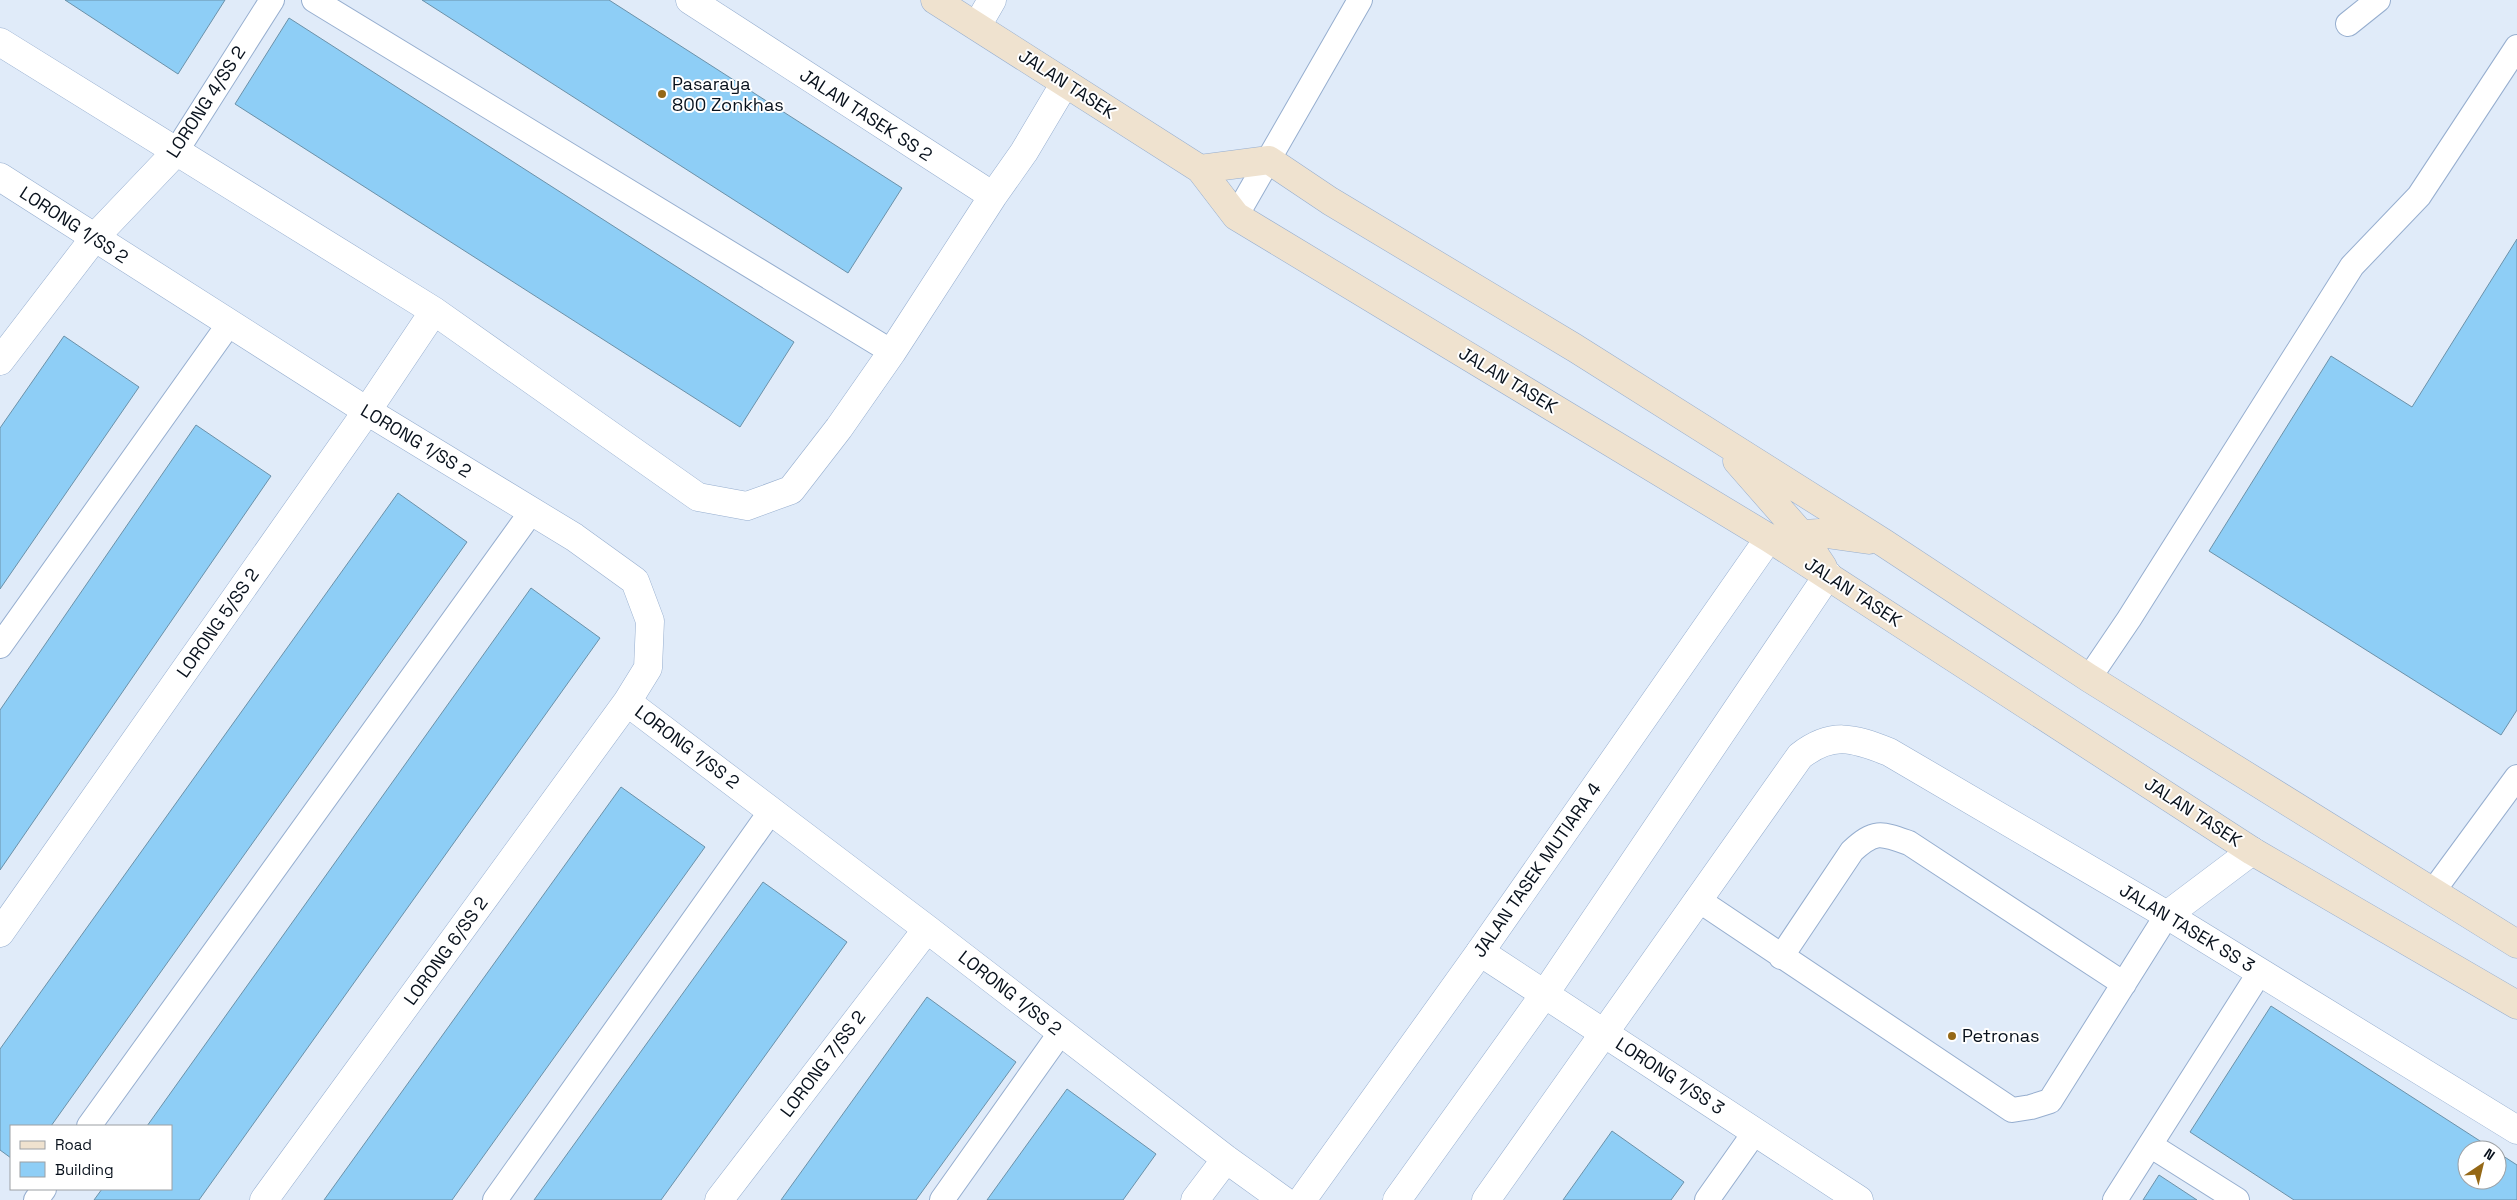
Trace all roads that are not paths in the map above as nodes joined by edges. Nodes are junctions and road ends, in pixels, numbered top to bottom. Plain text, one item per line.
1 (272, 0) edge
2 (314, 0) edge
3 (690, 0) edge
4 (935, 0) edge
5 (992, 0) edge
6 (1360, 0) edge
7 (2378, 0) edge
8 (2348, 24) dead end
9 (977, 26) junction
10 (0, 42) edge
11 (2517, 47) edge
12 (1065, 83) junction
13 (176, 153) junction
14 (1269, 160) junction
15 (1200, 169) junction
16 (0, 177) edge
17 (992, 196) junction
18 (1236, 216) junction
19 (95, 238) junction
20 (434, 311) junction
21 (229, 324) junction
22 (892, 352) junction
23 (0, 361) edge
24 (367, 411) junction
25 (1719, 440) junction
26 (532, 511) junction
27 (1801, 534) junction
28 (1769, 538) junction
29 (1884, 543) junction
30 (1828, 576) junction
31 (0, 646) edge
32 (2089, 678) junction
33 (627, 702) junction
34 (2517, 777) edge
35 (771, 810) junction
36 (2252, 851) junction
37 (2434, 890) junction
38 (1697, 899) junction
39 (2167, 915) junction
40 (927, 929) junction
41 (0, 933) edge
42 (2517, 944) edge
43 (1480, 952) junction
44 (1781, 957) junction
45 (2260, 972) junction
46 (2124, 984) junction
47 (1544, 995) junction
48 (2517, 1005) edge
49 (1061, 1032) junction
50 (1603, 1032) junction
51 (90, 1125) edge
52 (2517, 1130) edge
53 (1755, 1132) junction
54 (2150, 1145) junction
55 (1226, 1159) junction
56 (264, 1200) edge
57 (495, 1200) edge
58 (719, 1200) edge
59 (942, 1200) edge
60 (1195, 1200) edge
61 (1283, 1200) edge
62 (1302, 1200) edge
63 (1397, 1200) edge
64 (1486, 1200) edge
65 (1707, 1200) edge
66 (1859, 1200) edge
67 (2115, 1200) edge
68 (2237, 1200) edge

1 - 13 lane, LORONG 4/SS 2
2 - 22 lane
3 - 17 street, JALAN TASEK SS 2
4 - 9 main road, JALAN TASEK
5 - 9 street
6 - 14 lane
7 - 8 lane
9 - 12 main road, JALAN TASEK
10 - 13 street
11 - 32 lane
12 - 15 main road, JALAN TASEK
12 - 17 street
13 - 19 street, LORONG 4/SS 2
13 - 20 street
14 - 15 main road
14 - 18 lane
14 - 25 main road
15 - 18 main road, JALAN TASEK
16 - 19 street, LORONG 1/SS 2
17 - 22 street
18 - 28 main road, JALAN TASEK
19 - 21 street, LORONG 1/SS 2
19 - 23 street, LORONG 4/SS 2
20 - 22 street
20 - 24 street, LORONG 5/SS 2
21 - 24 street, LORONG 1/SS 2
21 - 31 lane
24 - 26 street, LORONG 1/SS 2
24 - 41 street, LORONG 5/SS 2
25 - 27 main road
25 - 29 main road
26 - 33 street, LORONG 1/SS 2
26 - 51 lane
27 - 28 main road
27 - 29 main road
27 - 30 main road
28 - 30 main road, JALAN TASEK
28 - 43 street, JALAN TASEK MUTIARA 4
29 - 32 main road
30 - 36 main road, JALAN TASEK
30 - 47 street
32 - 37 main road
33 - 35 street, LORONG 1/SS 2
33 - 56 street, LORONG 6/SS 2
34 - 37 lane
35 - 40 street, LORONG 1/SS 2
35 - 57 lane
36 - 39 street
36 - 48 main road, JALAN TASEK
37 - 42 main road
38 - 39 street, JALAN TASEK SS 3
38 - 44 lane
38 - 50 street
39 - 45 street, JALAN TASEK SS 3
39 - 46 lane
40 - 49 street, LORONG 1/SS 2
40 - 58 street, LORONG 7/SS 2
43 - 47 street, LORONG 1/SS 3
43 - 62 street, JALAN TASEK MUTIARA 4
44 - 46 lane
44 - 46 lane
45 - 52 street, JALAN TASEK SS 3
45 - 54 lane
47 - 50 street, LORONG 1/SS 3
47 - 63 street
49 - 55 street, LORONG 1/SS 2
49 - 59 lane
50 - 53 street, LORONG 1/SS 3
50 - 64 street
53 - 65 lane
53 - 66 street, LORONG 1/SS 3
54 - 67 lane
54 - 68 lane
55 - 60 street
55 - 61 street, LORONG 1/SS 2

